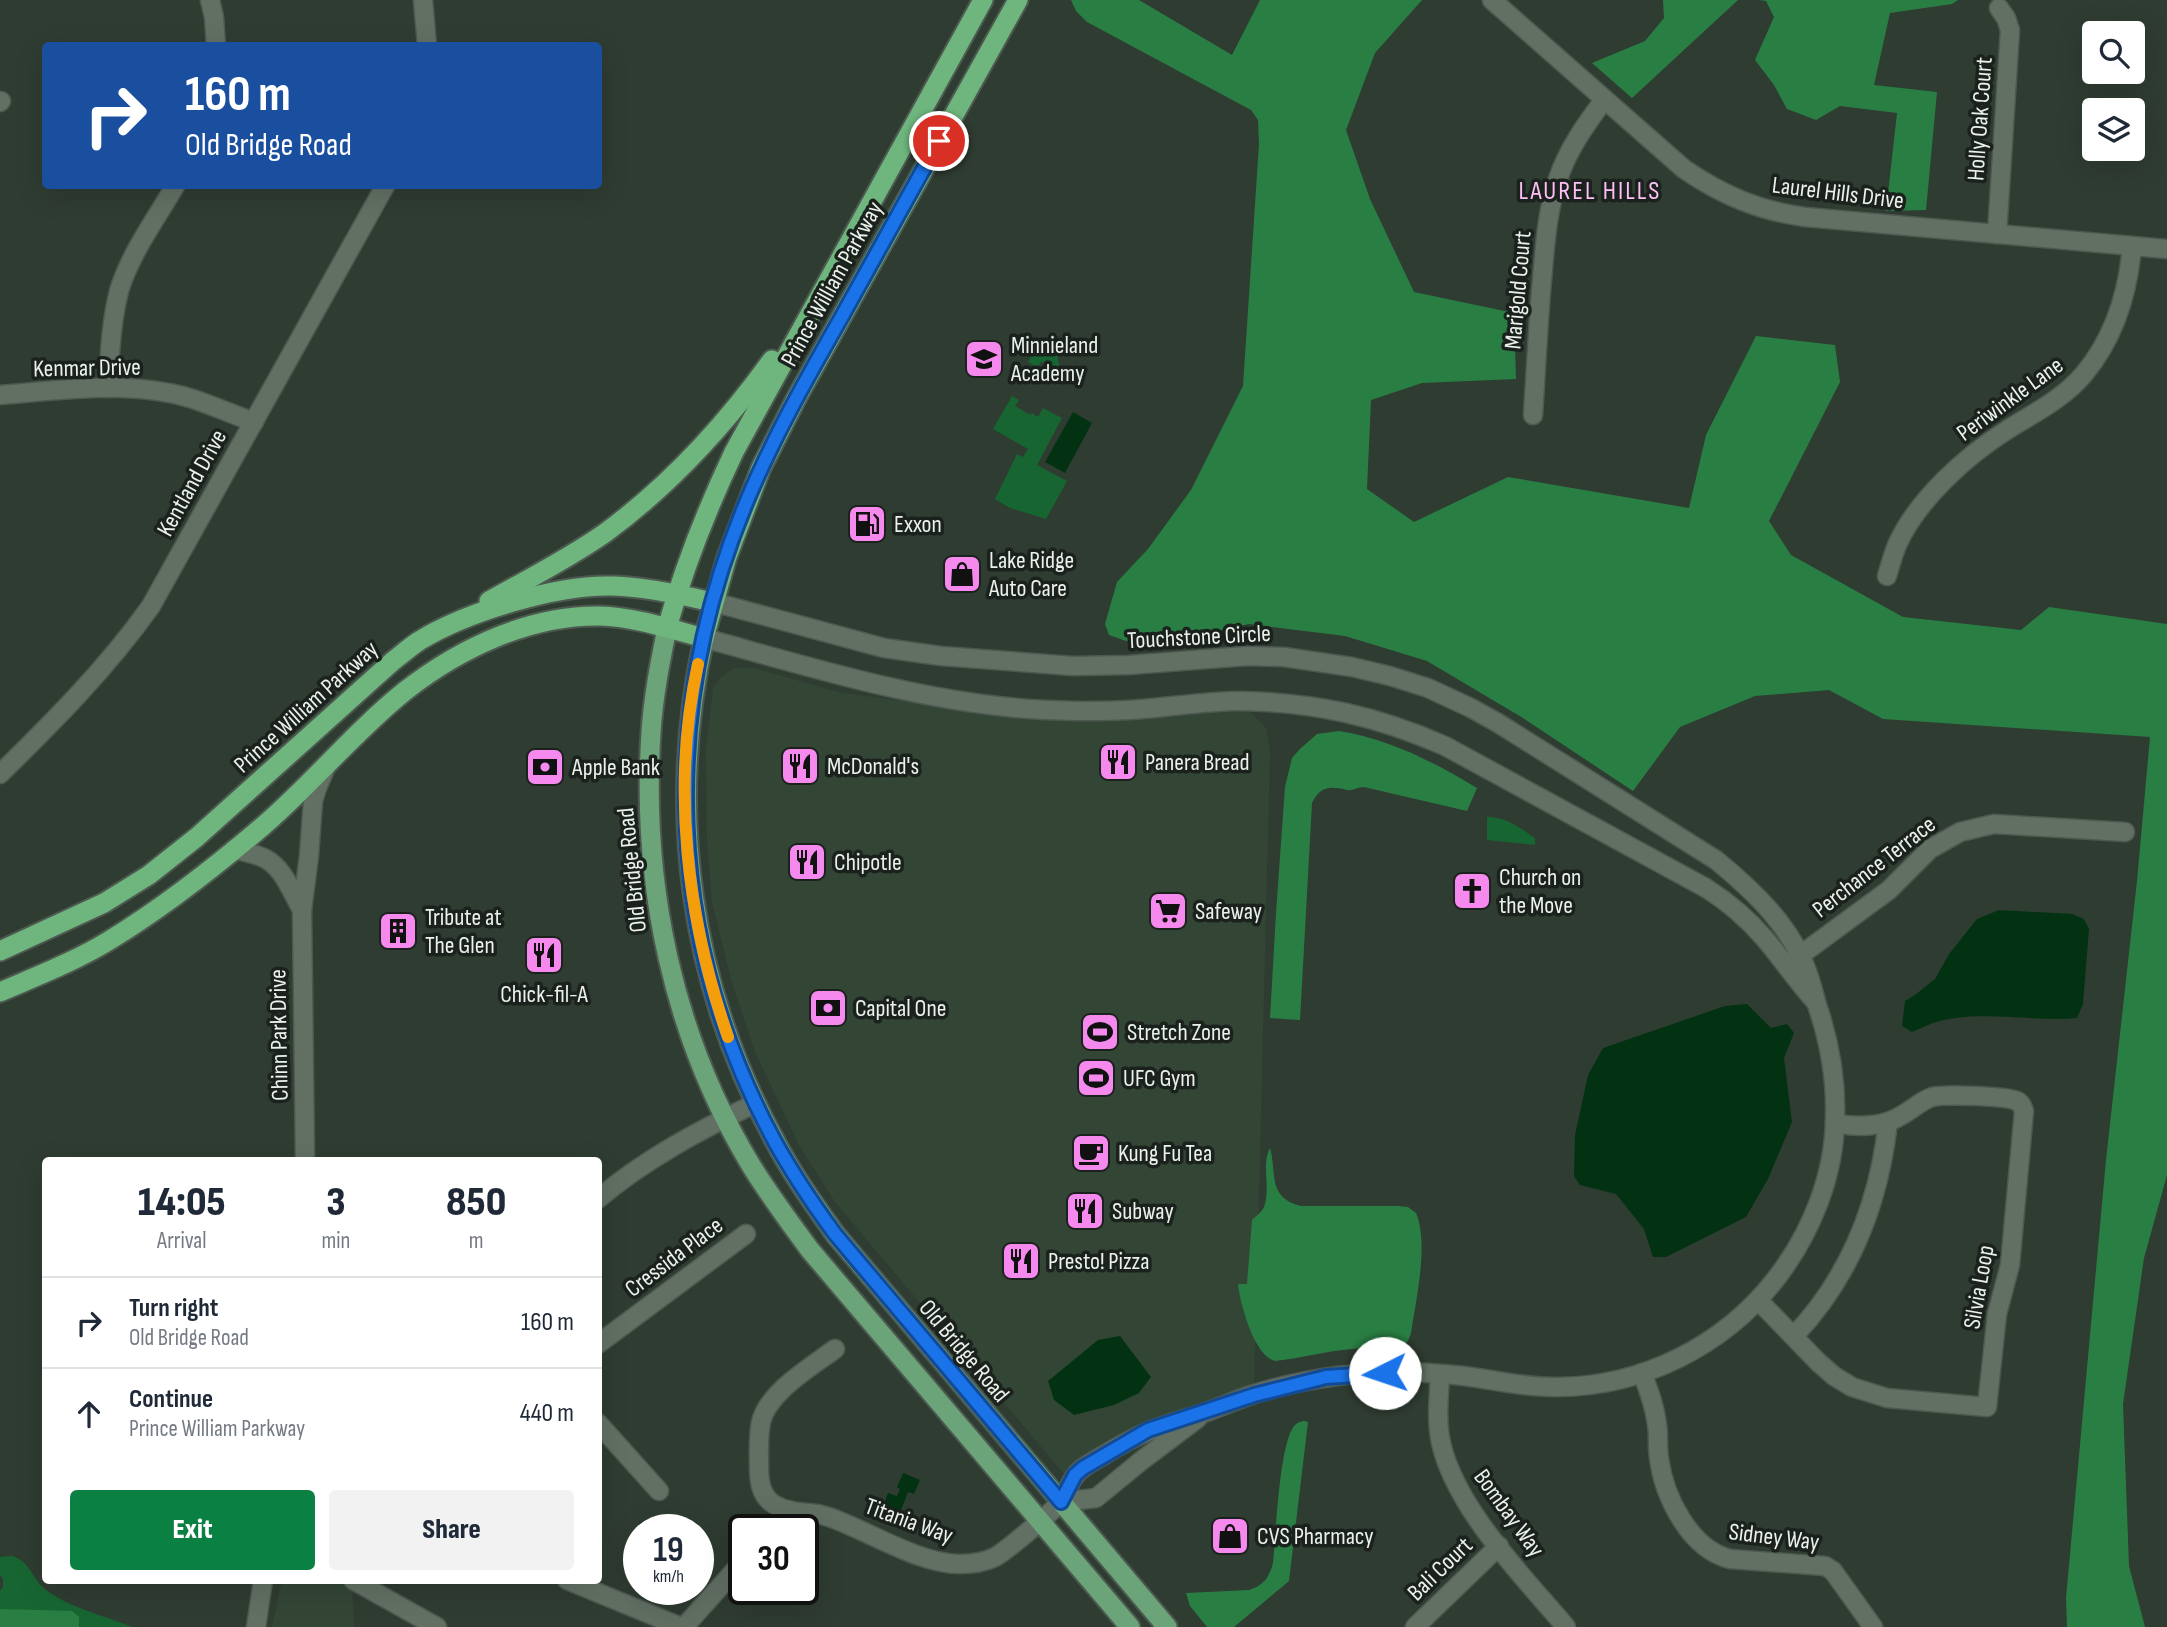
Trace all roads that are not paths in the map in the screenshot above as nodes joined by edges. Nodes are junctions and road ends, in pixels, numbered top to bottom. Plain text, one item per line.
1 (210, 0) edge
2 (423, 0) edge
3 (983, 0) edge
4 (1018, 0) edge
5 (1492, 0) edge
6 (1999, 8) dead end
7 (216, 42) edge
8 (427, 42) edge
9 (1604, 100) junction
10 (173, 189) edge
11 (383, 189) edge
12 (1997, 234) junction
13 (2132, 246) junction
14 (2167, 249) edge
15 (820, 294) junction
16 (109, 388) junction
17 (0, 395) edge
18 (1533, 415) dead end
19 (254, 422) junction
20 (1887, 576) dead end
21 (677, 594) junction
22 (713, 603) junction
23 (667, 628) junction
24 (443, 629) junction
25 (704, 638) junction
26 (326, 767) junction
27 (0, 774) edge
28 (2125, 832) dead end
29 (234, 849) junction
30 (302, 910) junction
31 (0, 950) edge
32 (1793, 960) junction
33 (0, 992) edge
34 (756, 1103) junction
35 (725, 1118) junction
36 (1888, 1122) junction
37 (1835, 1123) junction
38 (305, 1157) edge
39 (602, 1196) edge
40 (746, 1234) dead end
41 (1758, 1300) junction
42 (1794, 1336) junction
43 (602, 1341) edge
44 (835, 1349) dead end
45 (1642, 1373) junction
46 (1440, 1374) junction
47 (1204, 1413) junction
48 (602, 1427) edge
49 (659, 1491) dead end
50 (1061, 1502) junction
51 (789, 1510) junction
52 (786, 1514) edge
53 (1040, 1521) junction
54 (1499, 1546) junction
55 (728, 1578) edge
56 (262, 1584) edge
57 (360, 1584) edge
58 (577, 1584) edge
59 (256, 1627) edge
60 (437, 1627) edge
61 (683, 1627) edge
62 (1130, 1627) edge
63 (1167, 1627) edge
64 (1415, 1627) edge
65 (1566, 1627) edge
66 (1873, 1627) edge

1 - 7 street
2 - 8 street
3 - 15 highway, Prince William Parkway
4 - 22 highway, Prince William Parkway
5 - 9 street, Laurel Hills Drive
6 - 12 street, Holly Oak Court
9 - 12 street, Laurel Hills Drive
9 - 18 street, Marigold Court
10 - 16 street
11 - 19 street, Kentland Drive
12 - 13 street, Laurel Hills Drive
13 - 14 street, Laurel Hills Drive
13 - 20 street, Periwinkle Lane
15 - 21 highway, Prince William Parkway
15 - 24 highway
16 - 17 street, Kenmar Drive
16 - 19 street, Kenmar Drive
19 - 27 street, Kentland Drive
21 - 22 highway, Prince William Parkway
21 - 23 highway, Prince William Parkway
21 - 24 highway, Prince William Parkway
22 - 25 highway, Prince William Parkway
22 - 32 street, Touchstone Circle
23 - 25 highway
23 - 26 highway
23 - 35 main road, Old Bridge Road
24 - 31 highway, Prince William Parkway
25 - 32 street, Touchstone Circle
25 - 34 main road, Old Bridge Road
26 - 29 highway
26 - 30 street, Chinn Park Drive
28 - 32 street, Perchance Terrace
29 - 30 street, Chinn Park Drive
29 - 33 highway
30 - 38 street, Chinn Park Drive
32 - 37 street, Touchstone Circle
34 - 35 street
34 - 50 main road, Old Bridge Road
35 - 39 street
35 - 53 main road, Old Bridge Road
36 - 37 street, Silvia Loop
36 - 42 street
36 - 42 street, Silvia Loop
37 - 41 street, Touchstone Circle
40 - 43 street, Cressida Place
41 - 42 street, Silvia Loop
41 - 45 street, Touchstone Circle
44 - 51 street
45 - 46 street, Touchstone Circle
45 - 66 street, Sidney Way
46 - 47 street, Touchstone Circle
46 - 54 street, Bombay Way
47 - 50 street, Touchstone Circle
47 - 50 street, Touchstone Circle
48 - 49 street
50 - 53 street, Titania Way
50 - 63 main road, Old Bridge Road
51 - 52 street
51 - 53 street, Titania Way
53 - 62 main road, Old Bridge Road
54 - 64 street, Bali Court
54 - 65 street, Bombay Way
55 - 61 street
56 - 59 street
57 - 60 street
58 - 61 street

